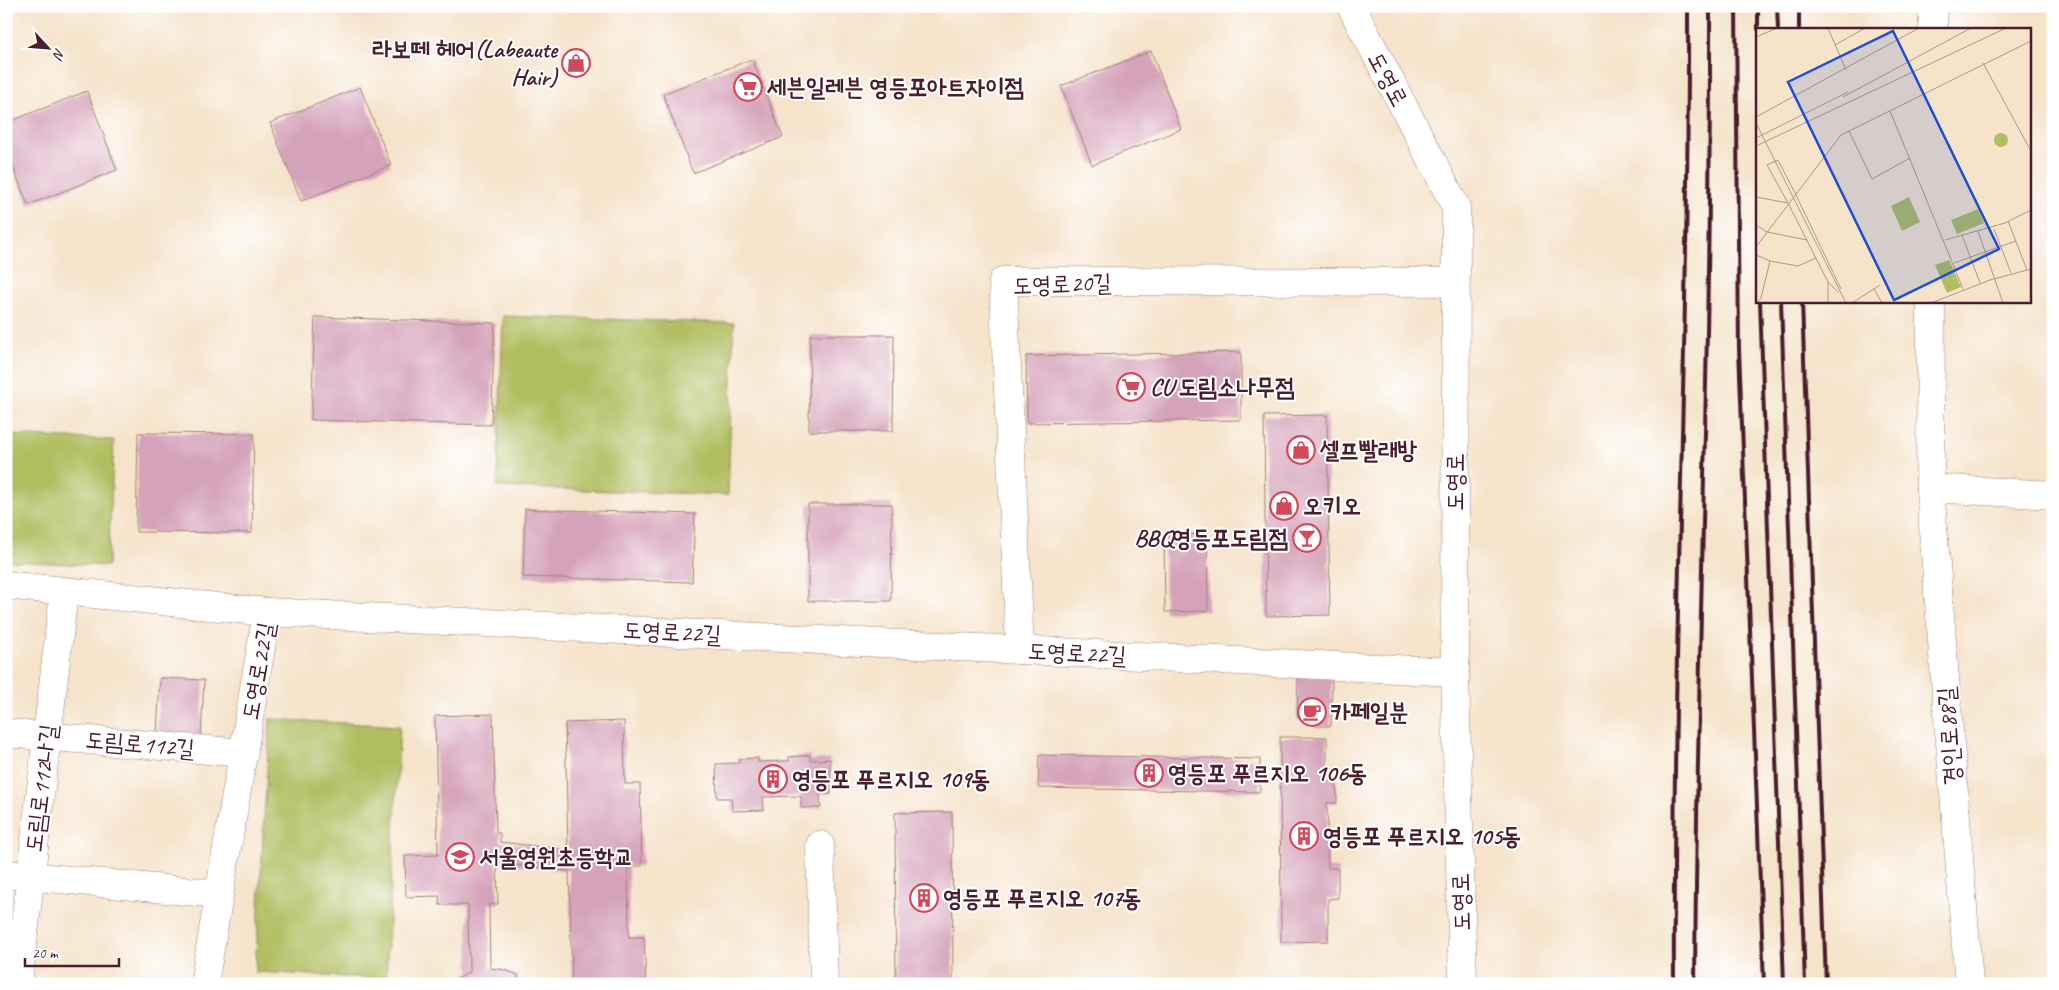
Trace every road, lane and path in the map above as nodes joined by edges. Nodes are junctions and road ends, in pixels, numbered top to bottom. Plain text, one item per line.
1 (1350, 6) edge
2 (1933, 6) edge
3 (1933, 28) edge
4 (1455, 282) junction
5 (1931, 302) edge
6 (1930, 488) junction
7 (2053, 495) edge
8 (6, 585) edge
9 (64, 592) junction
10 (267, 612) junction
11 (1020, 650) junction
12 (1455, 672) junction
13 (6, 733) edge
14 (47, 736) junction
15 (244, 753) junction
16 (820, 845) dead end
17 (19, 875) edge
18 (218, 894) junction
19 (18, 984) edge
20 (204, 984) edge
21 (824, 984) edge
22 (1463, 984) edge
23 (1969, 984) edge

1 - 4 street, 도영로
2 - 3 street
4 - 11 street, 도영로20길
4 - 12 street, 도영로
5 - 6 street, 경인로88길
6 - 7 street
6 - 23 street, 경인로88길
8 - 9 street
9 - 10 street
9 - 14 street, 도림로112나길
10 - 11 street, 도영로22길
10 - 15 street, 도영로22길
11 - 12 street, 도영로22길
12 - 22 street, 도영로
13 - 14 street, 도림로112길
14 - 15 street, 도림로112길
14 - 17 street, 도림로112나길
15 - 18 street, 도영로22길
16 - 21 street
17 - 18 street
17 - 19 street, 도림로112나길
18 - 20 street, 도영로22길

